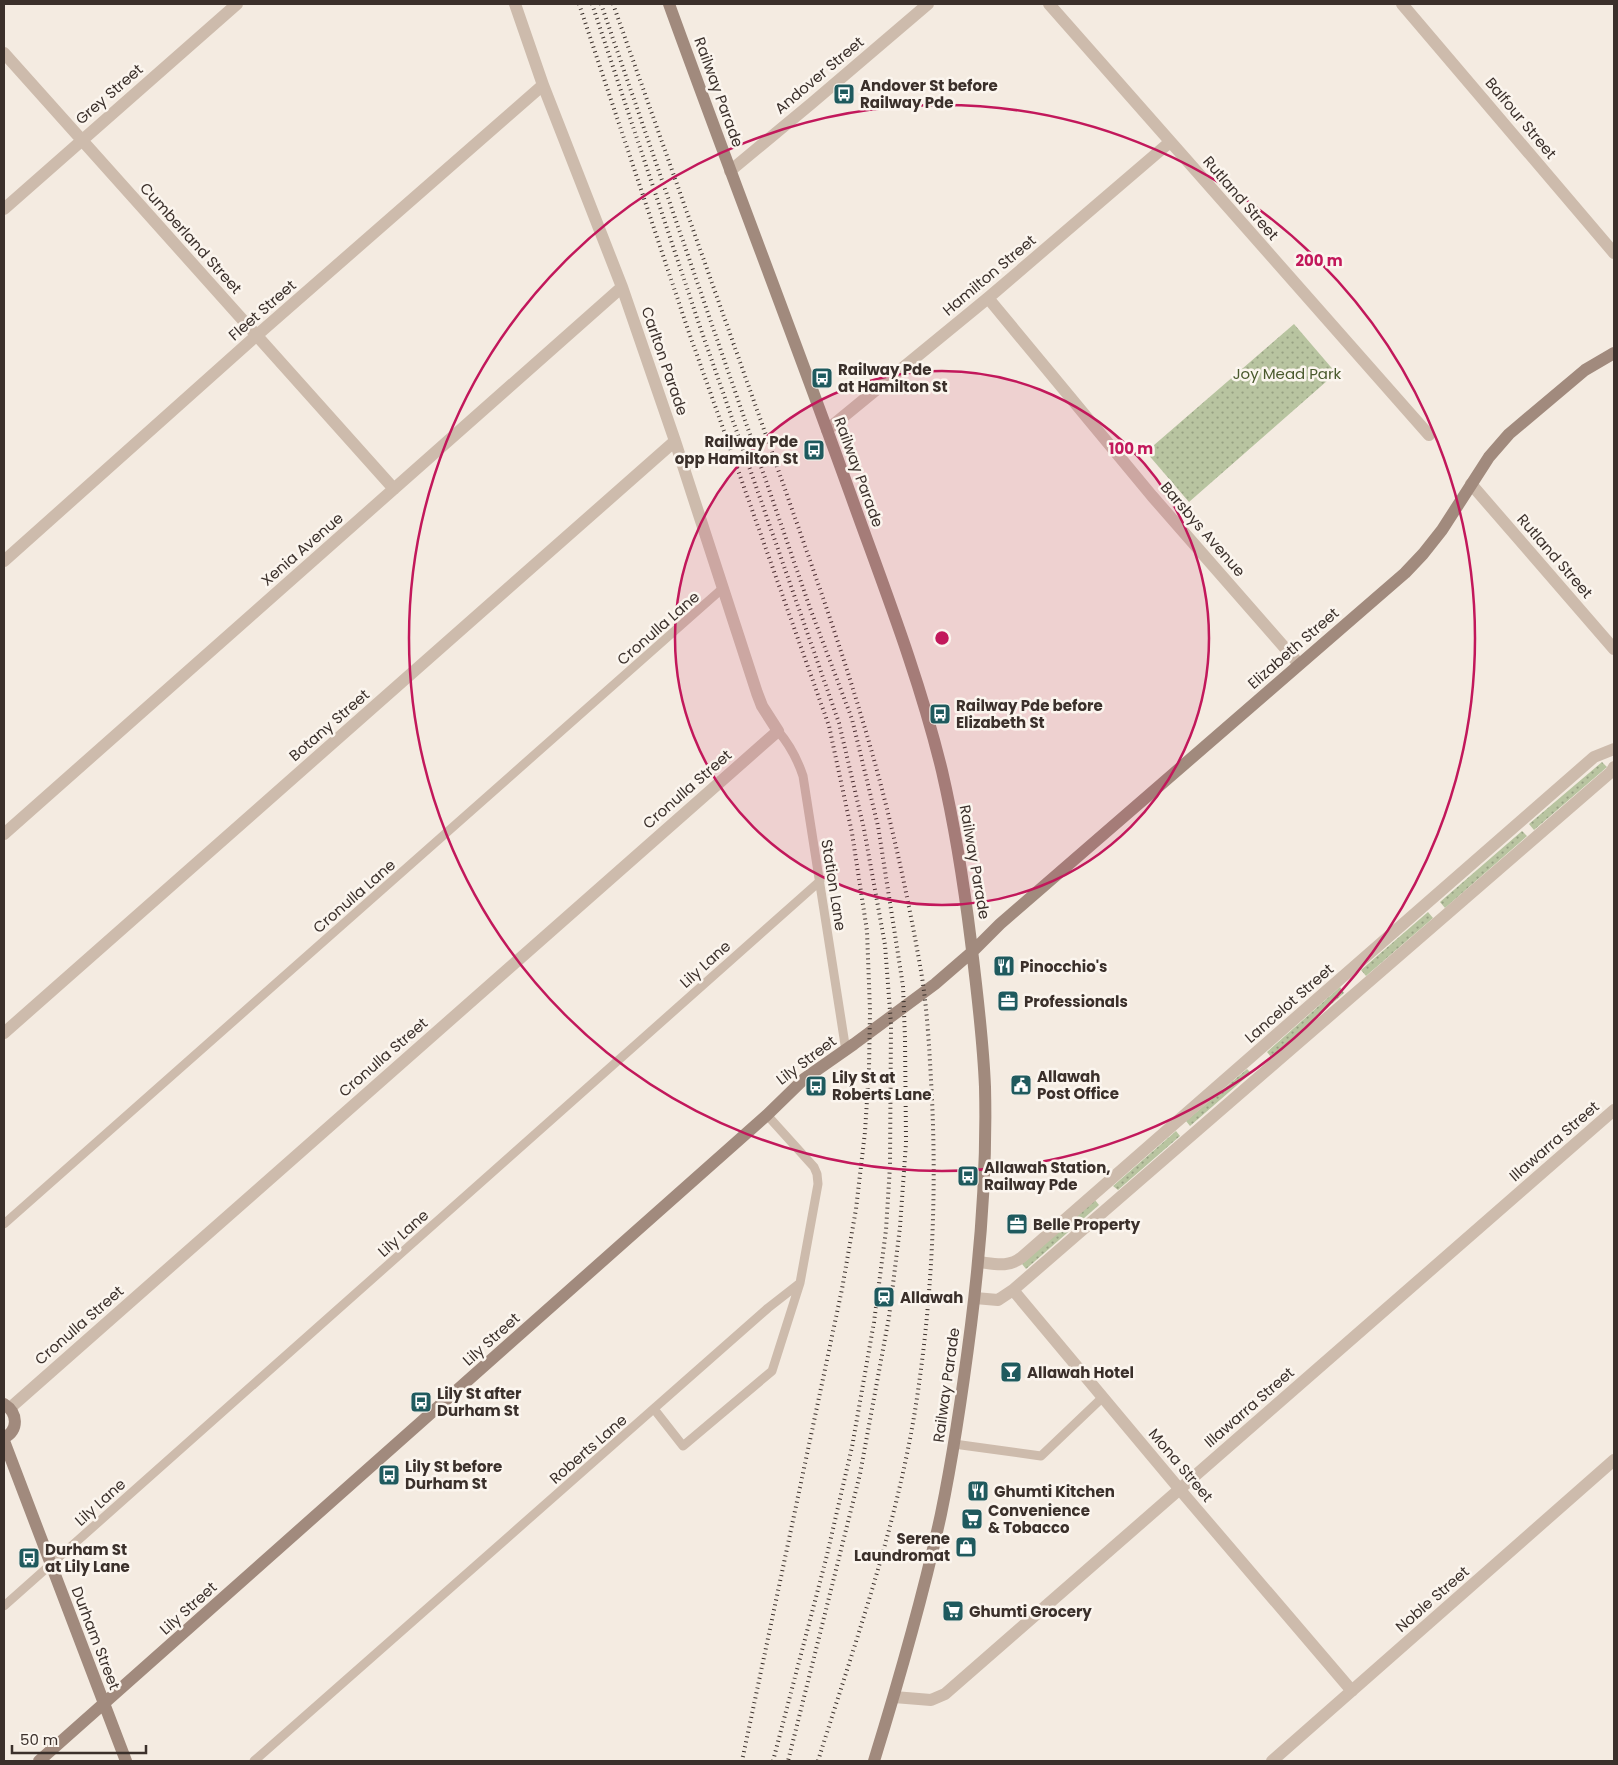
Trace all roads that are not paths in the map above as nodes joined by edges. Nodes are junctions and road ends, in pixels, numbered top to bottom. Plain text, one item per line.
1 (237, 4) edge
2 (515, 4) edge
3 (670, 4) edge
4 (928, 4) edge
5 (1050, 4) edge
6 (1402, 4) edge
7 (4, 53) edge
8 (543, 85) junction
9 (81, 140) junction
10 (1170, 142) junction
11 (730, 171) junction
12 (4, 209) edge
13 (1614, 253) edge
14 (622, 287) junction
15 (988, 298) junction
16 (256, 336) junction
17 (1614, 353) edge
18 (827, 430) junction
19 (1429, 435) dead end
20 (675, 441) junction
21 (1471, 484) junction
22 (394, 489) junction
23 (4, 561) edge
24 (723, 588) junction
25 (1614, 649) edge
26 (1299, 664) junction
27 (778, 731) junction
28 (1614, 748) edge
29 (1614, 767) edge
30 (4, 834) edge
31 (820, 881) junction
32 (972, 952) junction
33 (4, 1033) edge
34 (850, 1047) junction
35 (1614, 1110) edge
36 (767, 1115) junction
37 (4, 1224) edge
38 (979, 1262) junction
39 (1008, 1265) junction
40 (800, 1283) junction
41 (1013, 1290) junction
42 (975, 1298) junction
43 (1103, 1397) junction
44 (7, 1406) edge
45 (654, 1409) junction
46 (4, 1440) edge
47 (954, 1444) junction
48 (1614, 1460) edge
49 (1179, 1488) junction
50 (50, 1565) junction
51 (4, 1606) edge
52 (1352, 1691) junction
53 (894, 1697) junction
54 (104, 1705) junction
55 (40, 1761) edge
56 (126, 1761) edge
57 (254, 1761) edge
58 (874, 1761) edge
59 (1272, 1761) edge

1 - 9 street, Grey Street
2 - 8 street, Carlton Parade
3 - 11 main road, Railway Parade
4 - 11 street, Andover Street
5 - 10 street, Rutland Street
6 - 13 street, Balfour Street
7 - 9 street, Cumberland Street
8 - 14 street, Carlton Parade
8 - 16 street, Fleet Street
9 - 12 street, Grey Street
9 - 16 street, Cumberland Street
10 - 15 street, Hamilton Street
10 - 19 street, Rutland Street
11 - 18 main road, Railway Parade
14 - 20 street, Carlton Parade
14 - 22 street, Xenia Avenue
15 - 18 street, Hamilton Street
15 - 26 street, Barsbys Avenue
16 - 22 street, Cumberland Street
16 - 23 street, Fleet Street
17 - 21 main road, Elizabeth Street
18 - 32 main road, Railway Parade
20 - 24 street, Carlton Parade
20 - 33 street, Botany Street
21 - 25 street, Rutland Street
21 - 26 main road, Elizabeth Street
22 - 30 street, Xenia Avenue
24 - 27 street, Carlton Parade
24 - 37 lane, Cronulla Lane
26 - 32 main road, Elizabeth Street
27 - 31 lane, Station Lane
27 - 44 street, Cronulla Street
28 - 39 street, Lancelot Street
29 - 41 street
31 - 34 lane, Station Lane
31 - 50 lane, Lily Lane
32 - 34 main road, Lily Street
32 - 38 main road, Railway Parade
34 - 36 main road, Lily Street
35 - 49 street, Illawarra Street
36 - 40 lane
36 - 54 main road, Lily Street
38 - 39 street
38 - 42 main road, Railway Parade
39 - 41 street
40 - 45 lane, Roberts Lane
40 - 45 lane
41 - 42 street
41 - 43 street, Mona Street
42 - 47 main road, Railway Parade
43 - 47 lane
43 - 49 street, Mona Street
44 - 46 main road
45 - 57 lane, Roberts Lane
46 - 50 main road, Durham Street
47 - 53 main road, Railway Parade
48 - 52 street, Noble Street
49 - 52 street, Mona Street
49 - 53 street, Illawarra Street
50 - 51 lane, Lily Lane
50 - 54 main road, Durham Street
52 - 59 street, Noble Street
53 - 58 main road, Railway Parade
54 - 55 main road, Lily Street
54 - 56 main road, Durham Street

